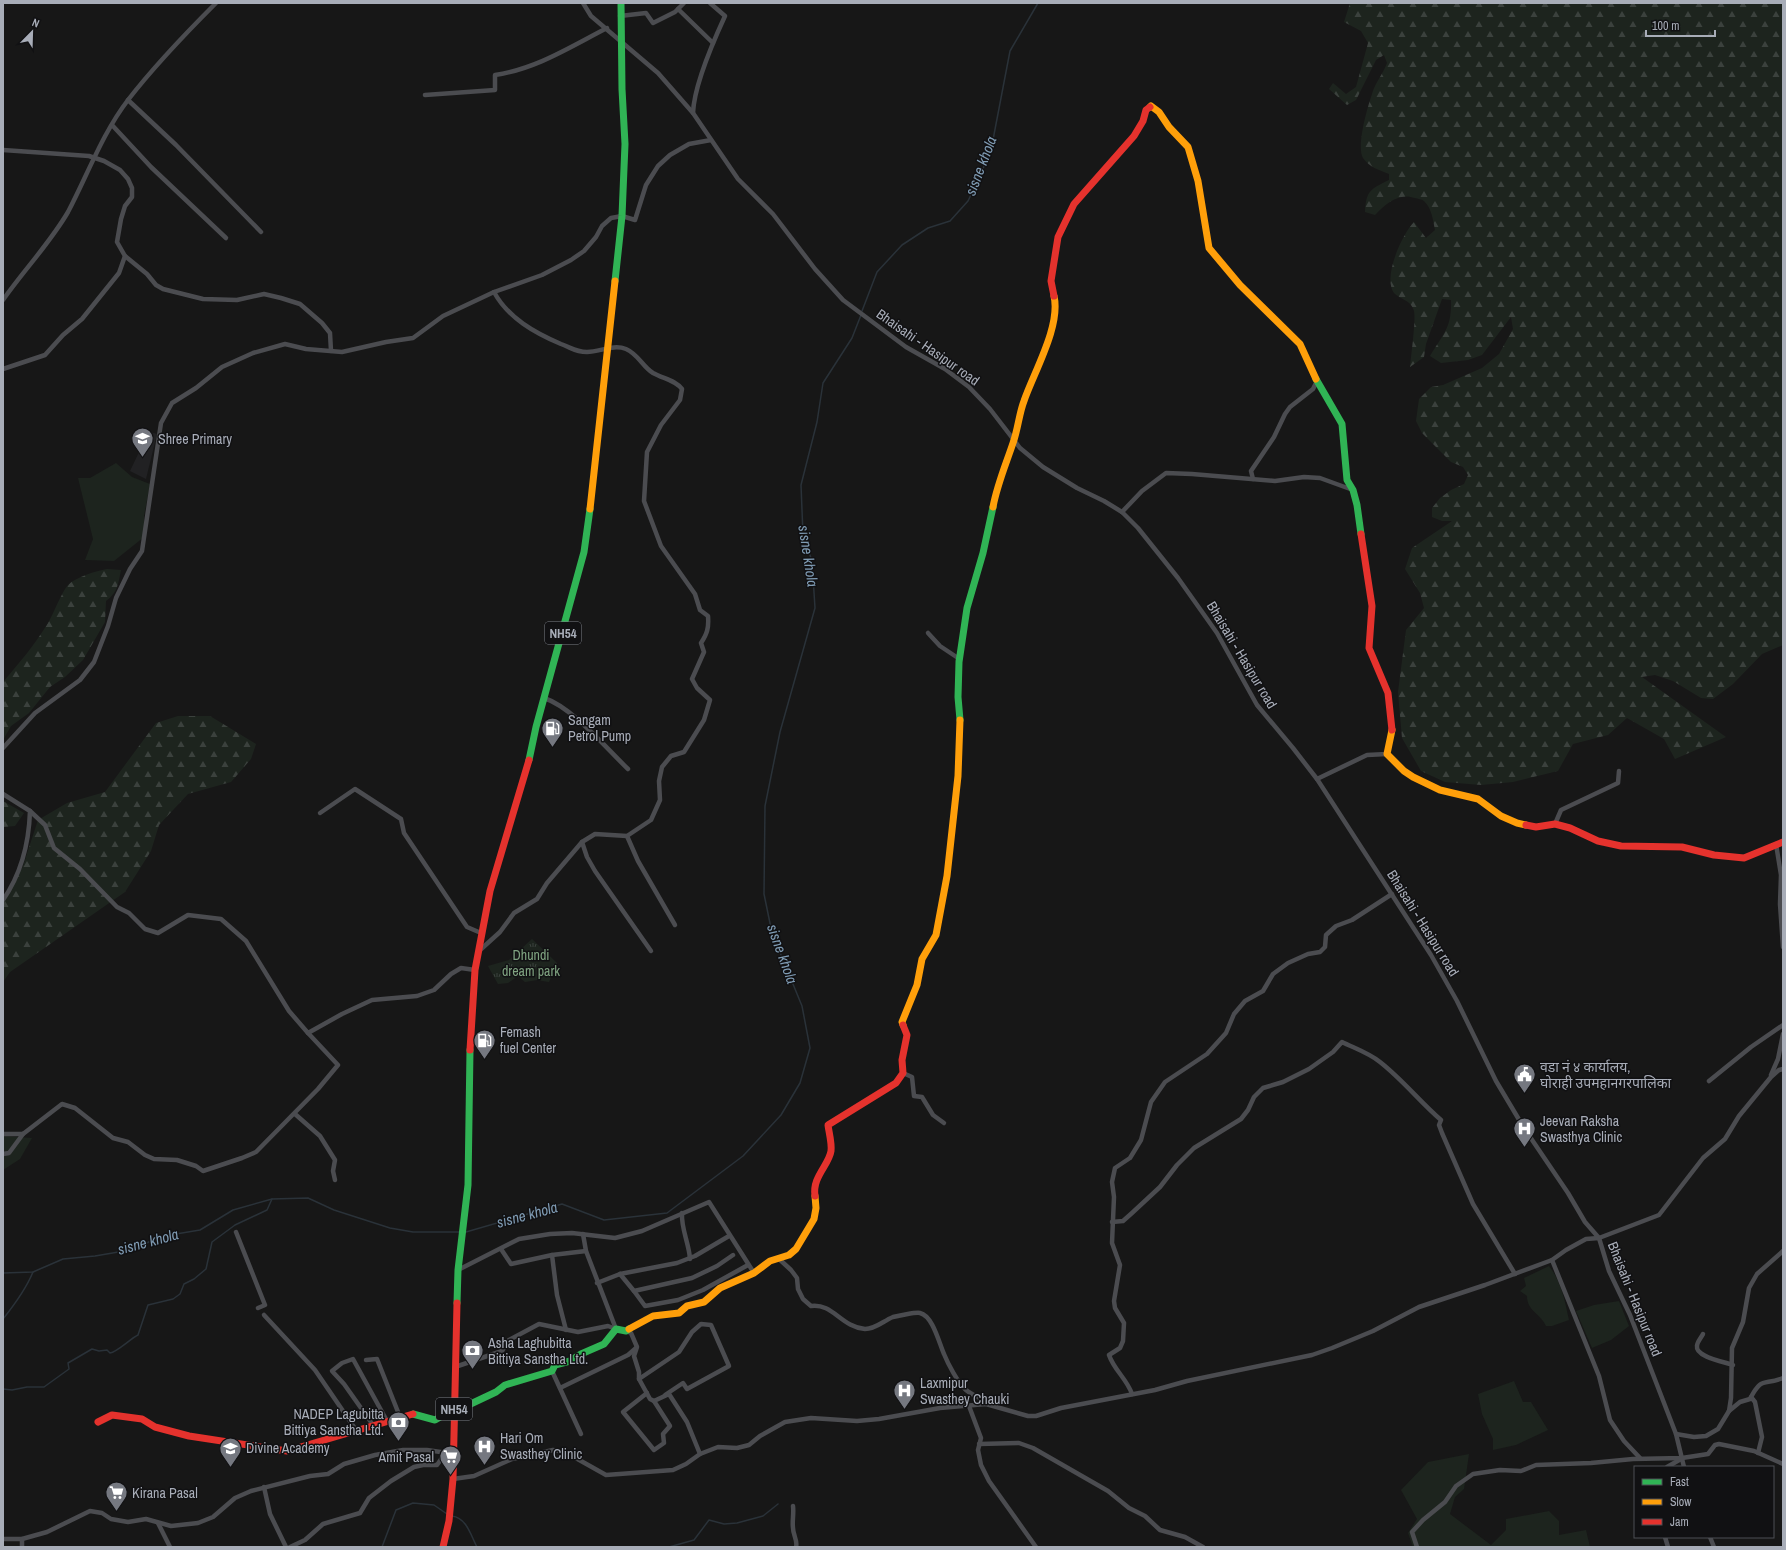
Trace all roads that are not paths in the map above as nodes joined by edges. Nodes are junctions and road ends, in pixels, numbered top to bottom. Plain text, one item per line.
1 (216, 3) edge
2 (583, 3) edge
3 (621, 3) edge
4 (684, 3) edge
5 (710, 3) edge
6 (678, 9) junction
7 (620, 16) junction
8 (607, 28) junction
9 (620, 42) junction
10 (713, 43) junction
11 (424, 95) dead end
12 (128, 100) junction
13 (693, 113) junction
14 (112, 125) junction
15 (711, 140) junction
16 (3, 150) edge
17 (94, 157) junction
18 (622, 216) junction
19 (261, 232) dead end
20 (226, 238) dead end
21 (125, 256) junction
22 (494, 292) junction
23 (3, 300) edge
24 (608, 347) junction
25 (331, 351) junction
26 (3, 369) edge
27 (1317, 381) junction
28 (1014, 441) junction
29 (1253, 479) junction
30 (1353, 490) junction
31 (1122, 512) junction
32 (928, 633) dead end
33 (959, 662) junction
34 (544, 698) junction
35 (3, 748) edge
36 (1387, 754) junction
37 (628, 769) dead end
38 (1619, 771) dead end
39 (1317, 779) junction
40 (3, 794) edge
41 (30, 811) junction
42 (320, 813) dead end
43 (1555, 824) junction
44 (627, 836) junction
45 (582, 842) junction
46 (1779, 843) edge
47 (1392, 894) junction
48 (3, 900) edge
49 (675, 925) dead end
50 (481, 933) junction
51 (1783, 947) edge
52 (652, 951) dead end
53 (478, 952) junction
54 (475, 970) junction
55 (1783, 1025) edge
56 (308, 1033) junction
57 (1783, 1034) edge
58 (1783, 1069) edge
59 (903, 1073) junction
60 (1771, 1077) junction
61 (1709, 1081) dead end
62 (295, 1114) junction
63 (944, 1123) dead end
64 (3, 1134) edge
65 (24, 1134) junction
66 (3, 1154) edge
67 (335, 1180) dead end
68 (682, 1213) junction
69 (1112, 1222) junction
70 (236, 1232) dead end
71 (583, 1234) junction
72 (728, 1236) junction
73 (1599, 1238) junction
74 (501, 1249) junction
75 (586, 1251) junction
76 (1783, 1251) edge
77 (552, 1255) junction
78 (733, 1255) dead end
79 (778, 1258) junction
80 (690, 1259) junction
81 (1552, 1260) junction
82 (748, 1265) junction
83 (458, 1270) junction
84 (754, 1273) junction
85 (620, 1274) junction
86 (1515, 1274) junction
87 (597, 1283) junction
88 (634, 1291) junction
89 (258, 1308) dead end
90 (264, 1315) dead end
91 (566, 1330) junction
92 (616, 1330) junction
93 (626, 1331) junction
94 (1703, 1334) dead end
95 (637, 1347) junction
96 (366, 1360) dead end
97 (1733, 1365) junction
98 (455, 1367) junction
99 (552, 1371) junction
100 (1783, 1378) edge
101 (639, 1379) junction
102 (560, 1388) junction
103 (647, 1394) junction
104 (1132, 1394) junction
105 (665, 1395) junction
106 (1751, 1397) junction
107 (654, 1402) junction
108 (969, 1406) junction
109 (998, 1407) junction
110 (454, 1409) junction
111 (1729, 1411) junction
112 (400, 1418) junction
113 (387, 1421) junction
114 (98, 1422) dead end
115 (373, 1426) junction
116 (356, 1430) junction
117 (581, 1434) dead end
118 (1676, 1434) junction
119 (979, 1444) junction
120 (446, 1452) junction
121 (1758, 1453) junction
122 (454, 1454) junction
123 (700, 1454) junction
124 (1640, 1458) junction
125 (1682, 1458) junction
126 (1783, 1464) edge
127 (1669, 1466) edge
128 (1684, 1466) edge
129 (453, 1479) junction
130 (264, 1487) junction
131 (793, 1506) dead end
132 (158, 1523) junction
133 (3, 1539) edge
134 (22, 1539) junction
135 (22, 1547) edge
136 (170, 1547) edge
137 (286, 1547) edge
138 (290, 1547) edge
139 (443, 1547) edge
140 (796, 1547) edge
141 (1036, 1547) edge
142 (1203, 1547) edge
143 (1417, 1547) edge

1 - 12 street
2 - 8 street, Bhaisahi - Hasipur road
3 - 7 street, NH54
4 - 6 street
5 - 10 street
6 - 7 street
6 - 10 street
7 - 9 street, NH54
8 - 9 street, Bhaisahi - Hasipur road
8 - 11 street
9 - 13 street, Bhaisahi - Hasipur road
9 - 18 street, NH54
10 - 13 street
12 - 14 street
12 - 19 street
13 - 15 street, Bhaisahi - Hasipur road
14 - 17 street
14 - 20 street
15 - 18 street
15 - 28 street, Bhaisahi - Hasipur road
16 - 17 street
17 - 21 street
17 - 23 street
18 - 22 street
18 - 24 street, NH54
21 - 25 street
21 - 26 street
22 - 24 street
22 - 25 street
24 - 34 street, NH54
24 - 44 street
25 - 35 street
27 - 28 street
27 - 29 street
27 - 30 street
28 - 31 street, Bhaisahi - Hasipur road
28 - 33 street
29 - 30 street
29 - 31 street
30 - 36 street
31 - 39 street, Bhaisahi - Hasipur road
32 - 33 street
33 - 59 street
34 - 37 street
34 - 50 street, NH54
36 - 39 street
36 - 43 street
38 - 43 street
39 - 47 street, Bhaisahi - Hasipur road
40 - 41 street
41 - 48 street
41 - 56 street
42 - 50 street
43 - 46 street
44 - 45 street
44 - 49 street
45 - 52 street
45 - 53 street
46 - 51 street
47 - 69 street
47 - 73 street, Bhaisahi - Hasipur road
50 - 53 street, NH54
53 - 54 street, NH54
54 - 56 street
54 - 83 street, NH54
55 - 61 street
56 - 62 street
57 - 60 street
58 - 60 street
59 - 63 street
59 - 79 street
60 - 73 street
62 - 65 street
62 - 67 street
64 - 65 street
65 - 66 street
68 - 71 street
68 - 72 street
68 - 80 street
69 - 86 street
69 - 104 street
70 - 89 street
71 - 74 street
71 - 75 street
72 - 80 street
72 - 82 street
73 - 81 street
73 - 118 street, Bhaisahi - Hasipur road
74 - 77 street
74 - 83 street
75 - 77 street
75 - 87 street
76 - 97 street
77 - 91 street
78 - 88 street
79 - 84 street
79 - 109 street
80 - 85 street
81 - 86 street
81 - 124 street
82 - 84 street
82 - 88 street
83 - 98 street, NH54
84 - 93 street
85 - 87 street
85 - 88 street
86 - 104 street
87 - 92 street
90 - 116 street
91 - 92 street
91 - 98 street
92 - 93 street
92 - 99 street
93 - 95 street
94 - 97 street
95 - 101 street
95 - 102 street
96 - 112 street
97 - 111 street
98 - 110 street, NH54
99 - 102 street
99 - 110 street
100 - 106 street
101 - 103 street
101 - 105 street
102 - 117 street
103 - 107 street
103 - 107 street
104 - 109 street
105 - 107 street
105 - 123 street
106 - 111 street
106 - 121 street
108 - 109 street
108 - 119 street
108 - 123 street
110 - 112 street
110 - 122 street, NH54
111 - 118 street
112 - 113 street
113 - 115 street
113 - 115 street
114 - 116 street
115 - 116 street
118 - 125 street, Bhaisahi - Hasipur road
119 - 141 street
119 - 142 street
120 - 122 street
120 - 130 street
120 - 138 street
121 - 125 street
121 - 126 street
122 - 129 street, NH54
123 - 129 street
124 - 125 street
124 - 143 street
125 - 127 street
125 - 128 street, Bhaisahi - Hasipur road
129 - 139 street, NH54
130 - 132 street
130 - 137 street
131 - 140 street
132 - 134 street
132 - 136 street
133 - 134 street
134 - 135 street

